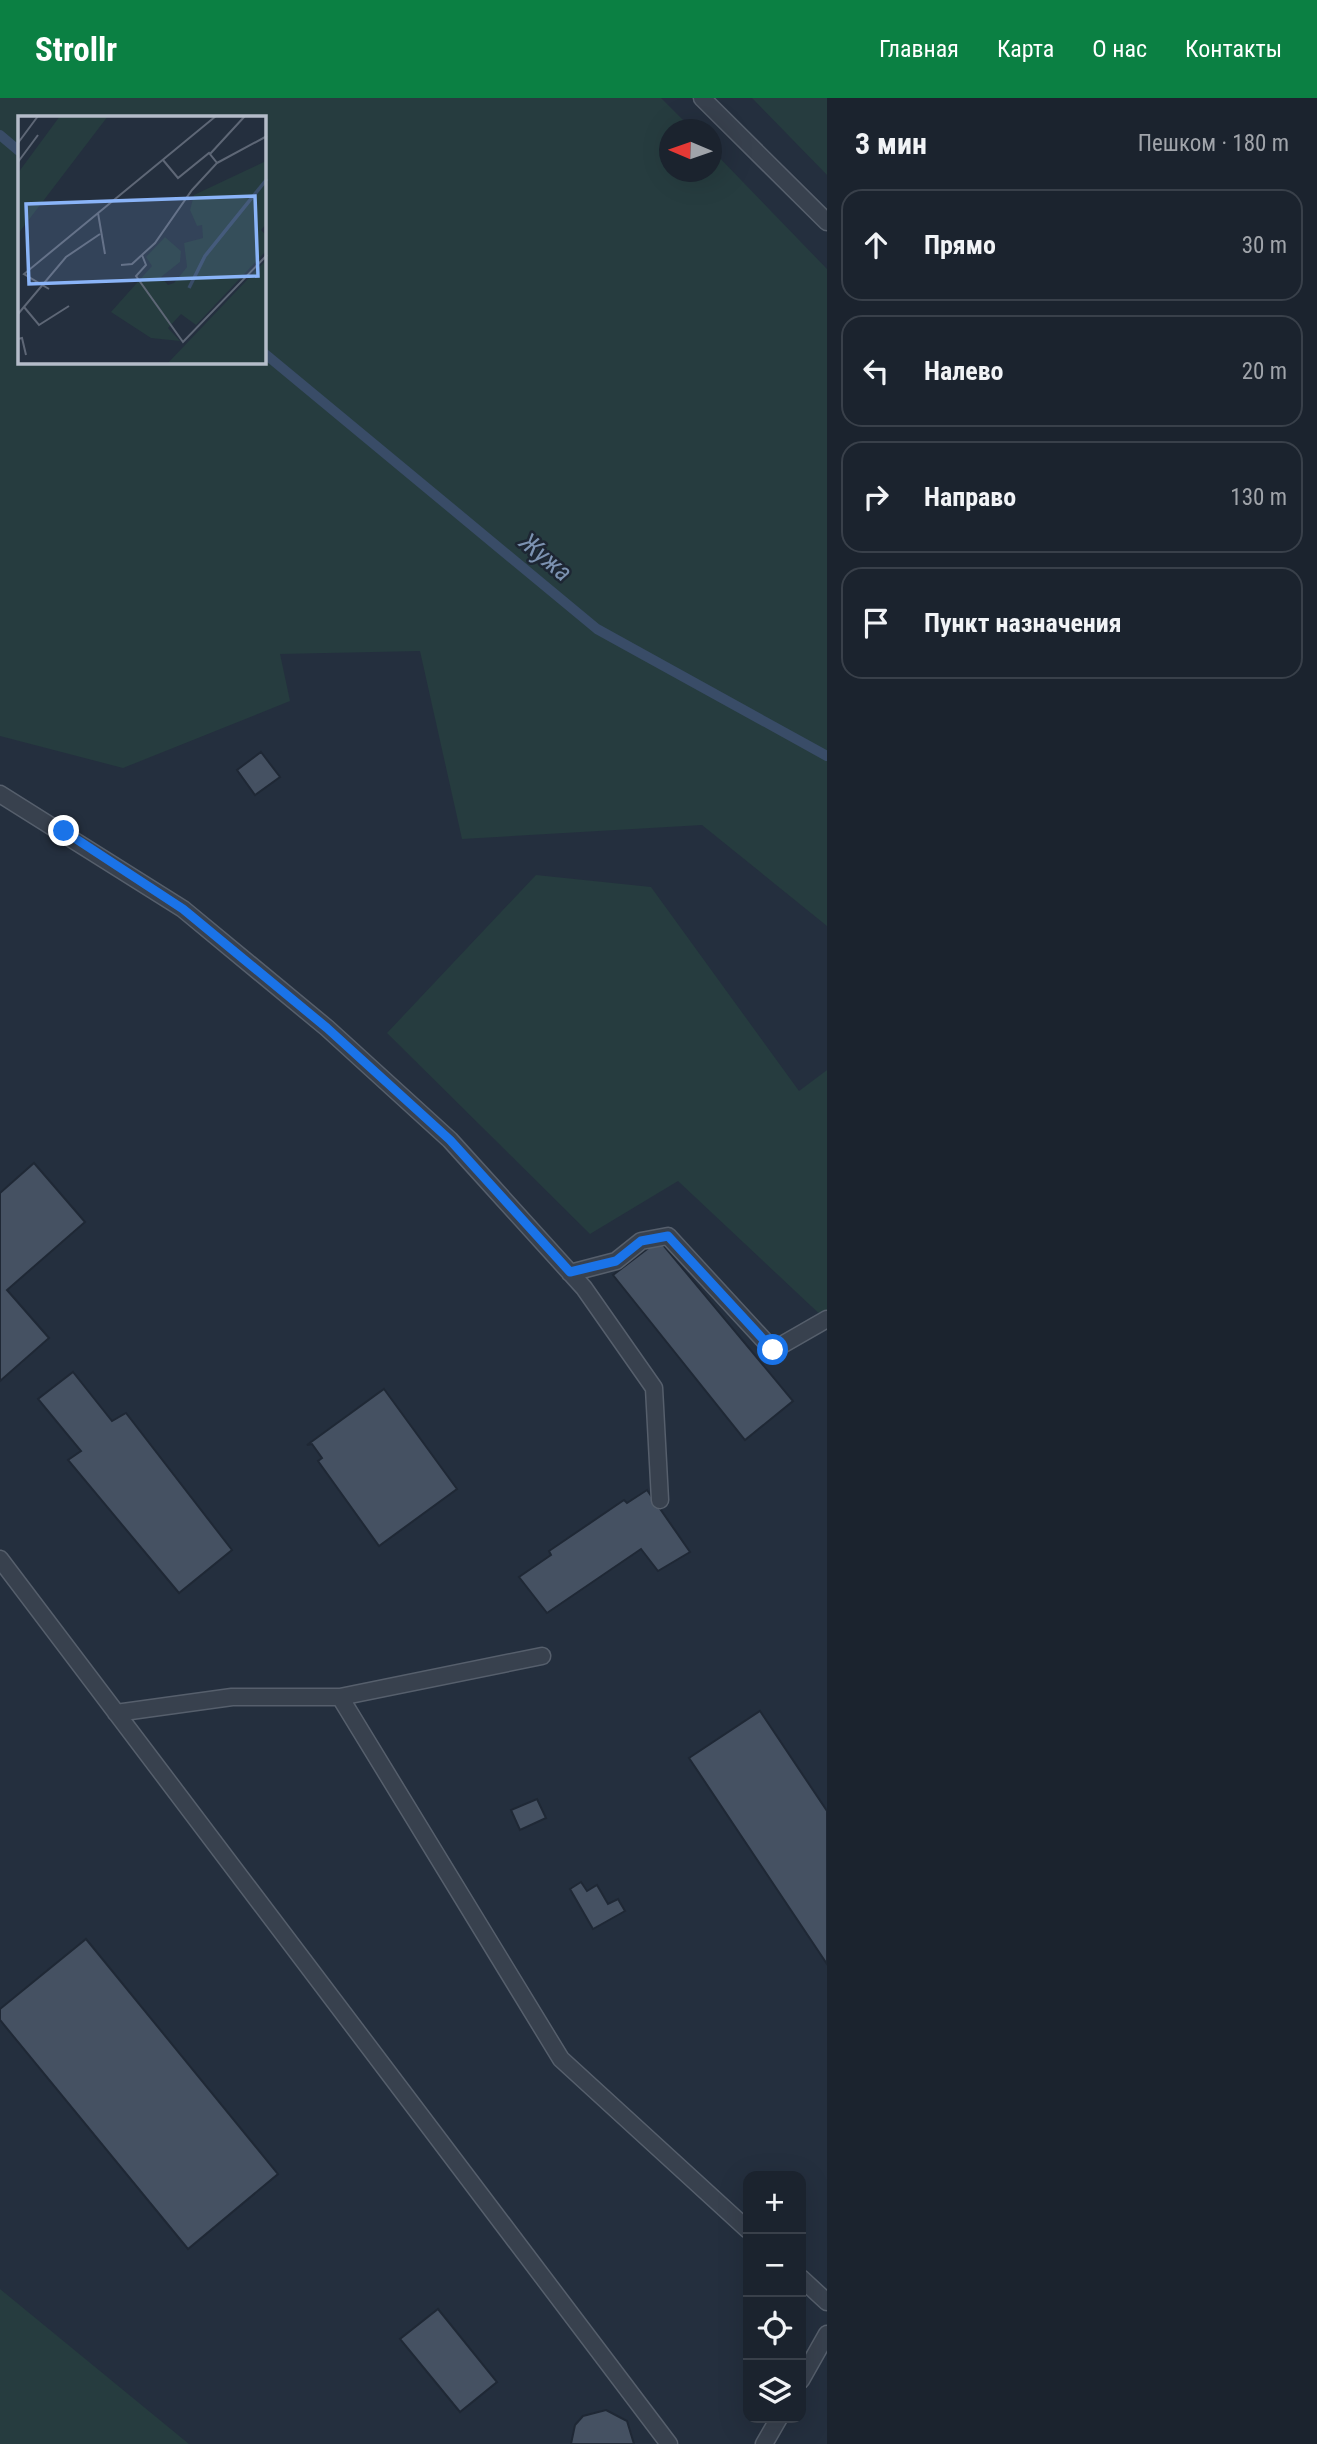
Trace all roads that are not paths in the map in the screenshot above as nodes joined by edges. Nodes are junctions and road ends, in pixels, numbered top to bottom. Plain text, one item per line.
1 (702, 98) edge
2 (827, 222) edge
3 (0, 794) edge
4 (570, 1272) junction
5 (827, 1319) edge
6 (660, 1500) dead end
7 (0, 1559) edge
8 (542, 1656) dead end
9 (340, 1697) junction
10 (116, 1713) junction
11 (743, 2225) edge
12 (806, 2283) edge
13 (827, 2302) edge
14 (827, 2334) edge
15 (806, 2371) edge
16 (776, 2423) edge
17 (669, 2444) edge
18 (764, 2444) edge

1 - 2 lane
3 - 4 lane
4 - 5 lane
4 - 6 lane
7 - 10 lane
8 - 9 lane
9 - 10 lane
9 - 11 lane
10 - 17 lane
12 - 13 lane
14 - 15 lane
16 - 18 lane

